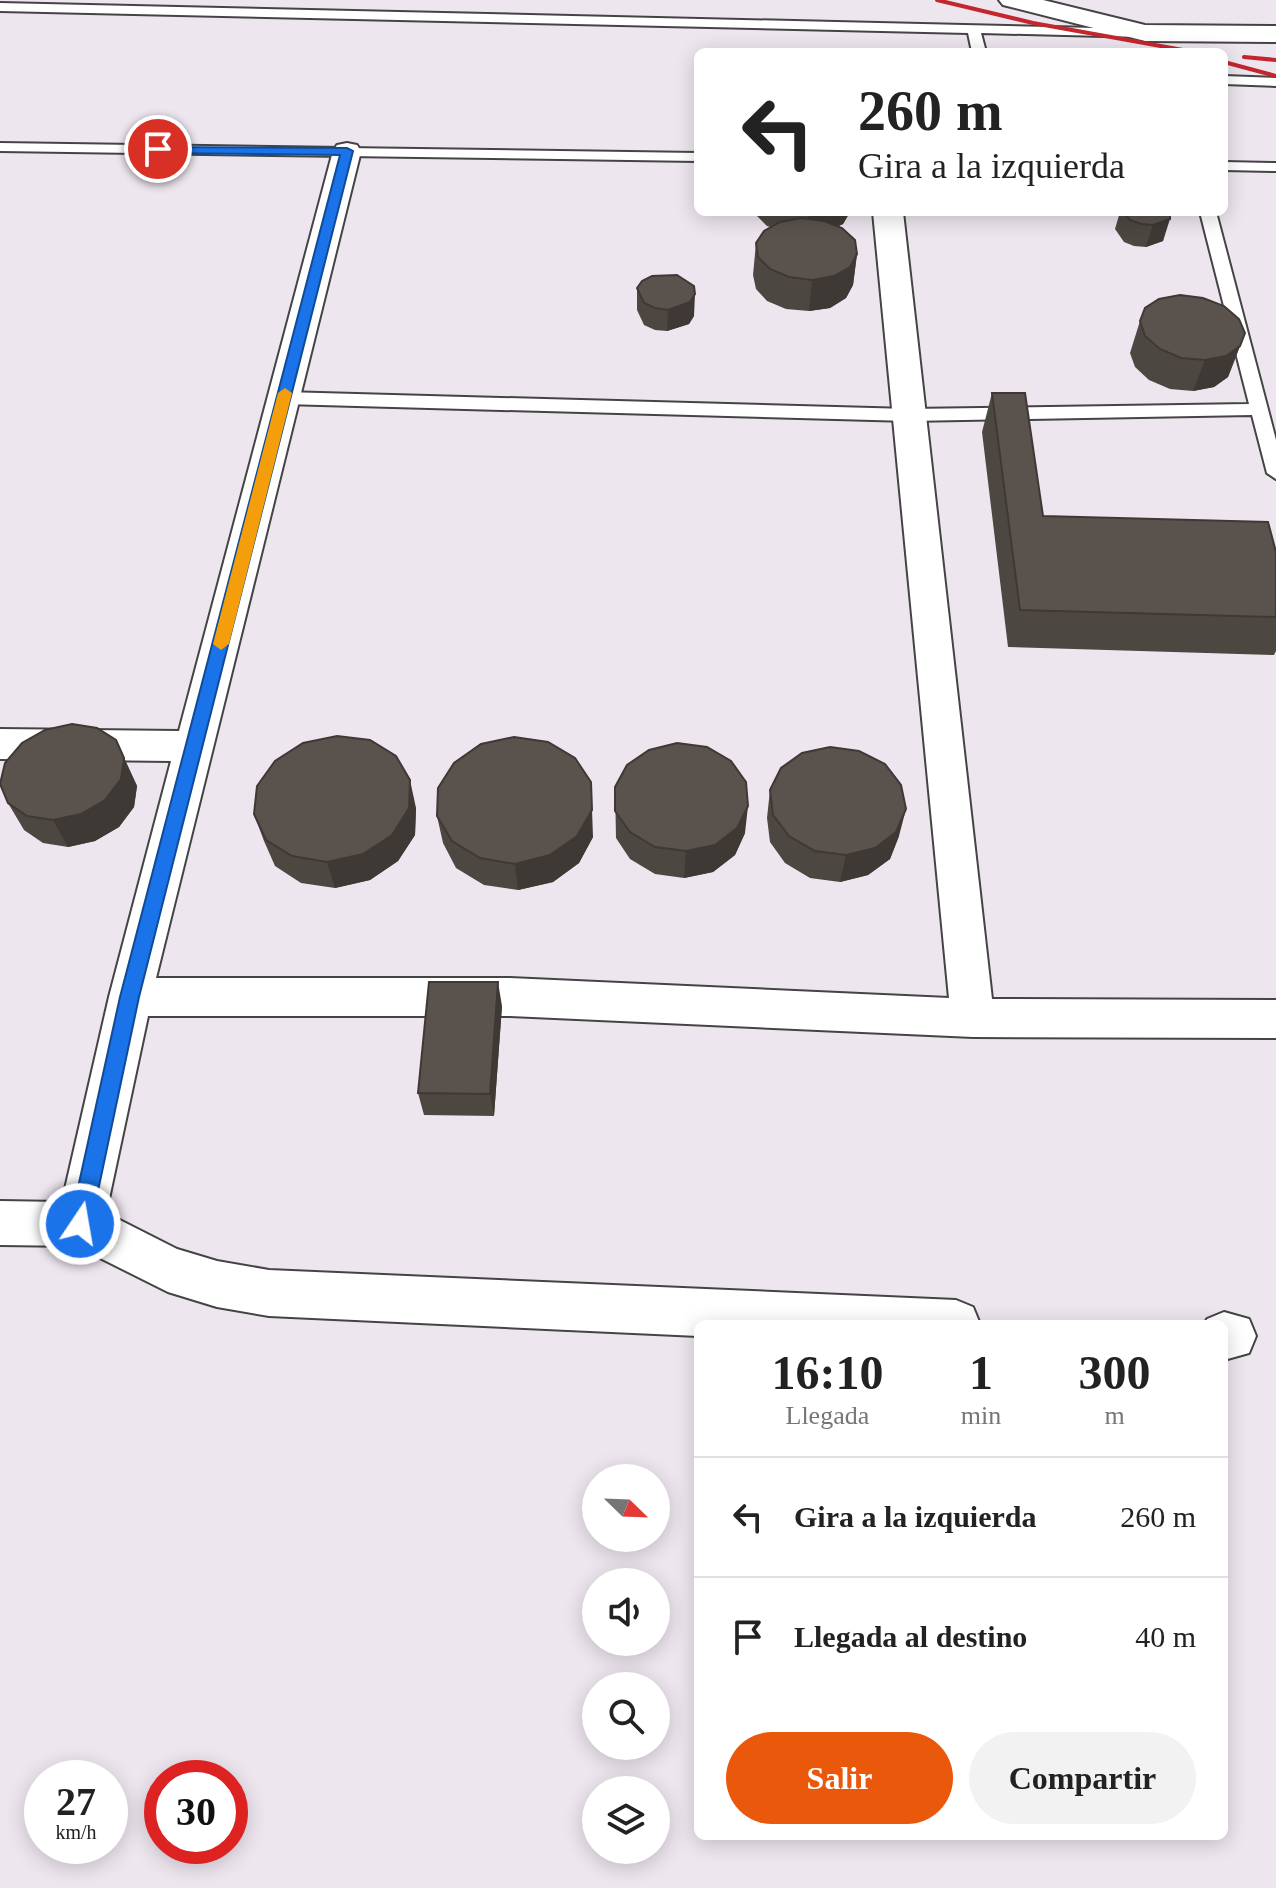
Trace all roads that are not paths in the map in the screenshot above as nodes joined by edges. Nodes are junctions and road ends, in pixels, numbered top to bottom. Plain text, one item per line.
1 (1012, 0) edge
2 (0, 7) edge
3 (974, 31) junction
4 (1145, 33) junction
5 (1276, 34) edge
6 (978, 48) edge
7 (1228, 80) edge
8 (1276, 82) edge
9 (0, 147) edge
10 (347, 151) junction
11 (694, 157) edge
12 (1228, 166) edge
13 (1276, 167) edge
14 (888, 216) edge
15 (1209, 216) edge
16 (284, 398) junction
17 (1258, 409) junction
18 (909, 415) junction
19 (1276, 473) edge
20 (0, 744) edge
21 (194, 746) junction
22 (130, 997) junction
23 (973, 1018) junction
24 (1276, 1019) edge
25 (0, 1223) edge
26 (80, 1224) junction
27 (867, 1320) edge

1 - 4 street
2 - 3 lane
3 - 4 lane
3 - 6 lane
4 - 5 street
7 - 8 lane
9 - 10 lane
10 - 11 lane
10 - 16 street
12 - 13 lane
14 - 18 street
15 - 17 lane
16 - 18 lane
16 - 21 street
17 - 18 lane
17 - 19 lane
18 - 23 street
20 - 21 street
21 - 22 street
22 - 23 street
22 - 26 street
23 - 24 street
25 - 26 street
26 - 27 street

